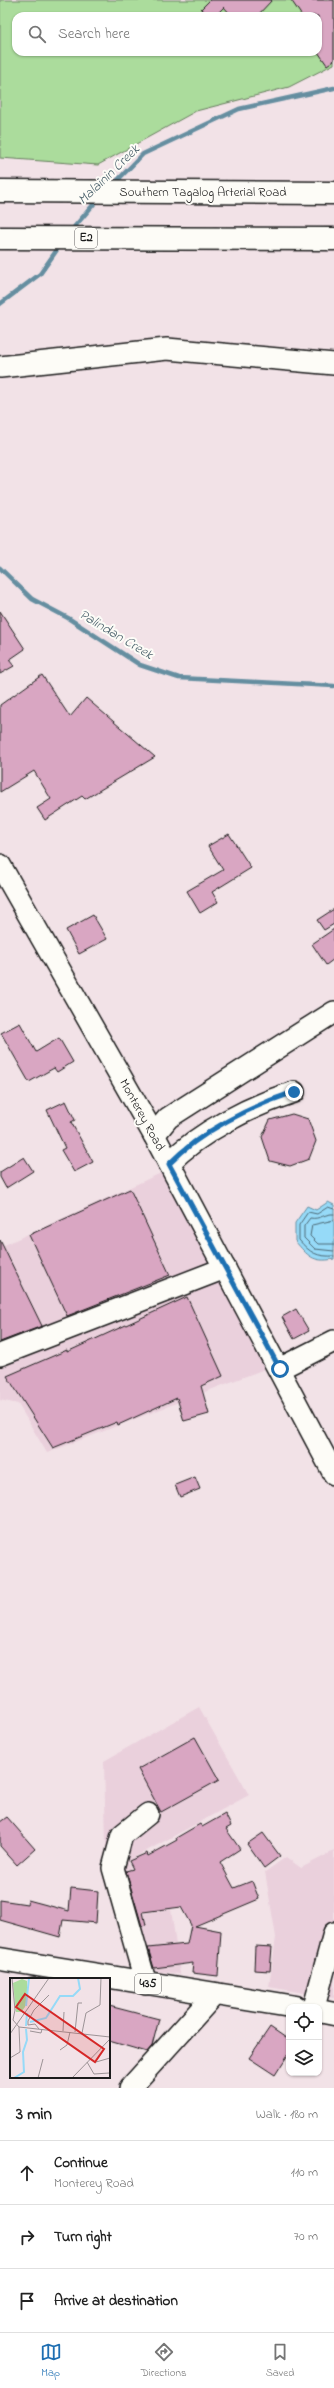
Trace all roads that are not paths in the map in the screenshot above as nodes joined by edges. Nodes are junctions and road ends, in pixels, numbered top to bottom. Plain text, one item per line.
1 (7, 191) edge
2 (334, 193) edge
3 (0, 238) edge
4 (334, 239) edge
5 (334, 364) edge
6 (0, 367) edge
7 (0, 865) edge
8 (334, 1012) edge
9 (294, 1092) dead end
10 (168, 1118) junction
11 (154, 1135) junction
12 (186, 1146) junction
13 (169, 1164) junction
14 (225, 1268) junction
15 (334, 1341) edge
16 (0, 1355) edge
17 (280, 1369) junction
18 (334, 1474) edge
19 (148, 1814) dead end
20 (334, 1933) edge
21 (0, 1959) edge
22 (146, 1984) junction
23 (214, 1994) junction
24 (315, 2004) edge
25 (286, 2005) edge
26 (322, 2012) edge
27 (334, 2014) edge
28 (130, 2088) edge

1 - 2 main road, Southern Tagalog Arterial Road
3 - 4 main road, E2
5 - 6 street
7 - 11 street, Monterey Road
8 - 10 street
9 - 12 street
10 - 11 street
10 - 12 street
11 - 13 street, Monterey Road
12 - 13 street
13 - 14 street, Monterey Road
14 - 16 street
14 - 17 street, Monterey Road
15 - 17 street
17 - 18 street, Monterey Road
19 - 22 street
20 - 24 street
21 - 22 main road, 435
22 - 23 main road, 435
23 - 25 main road, 435
23 - 28 street
26 - 27 main road

